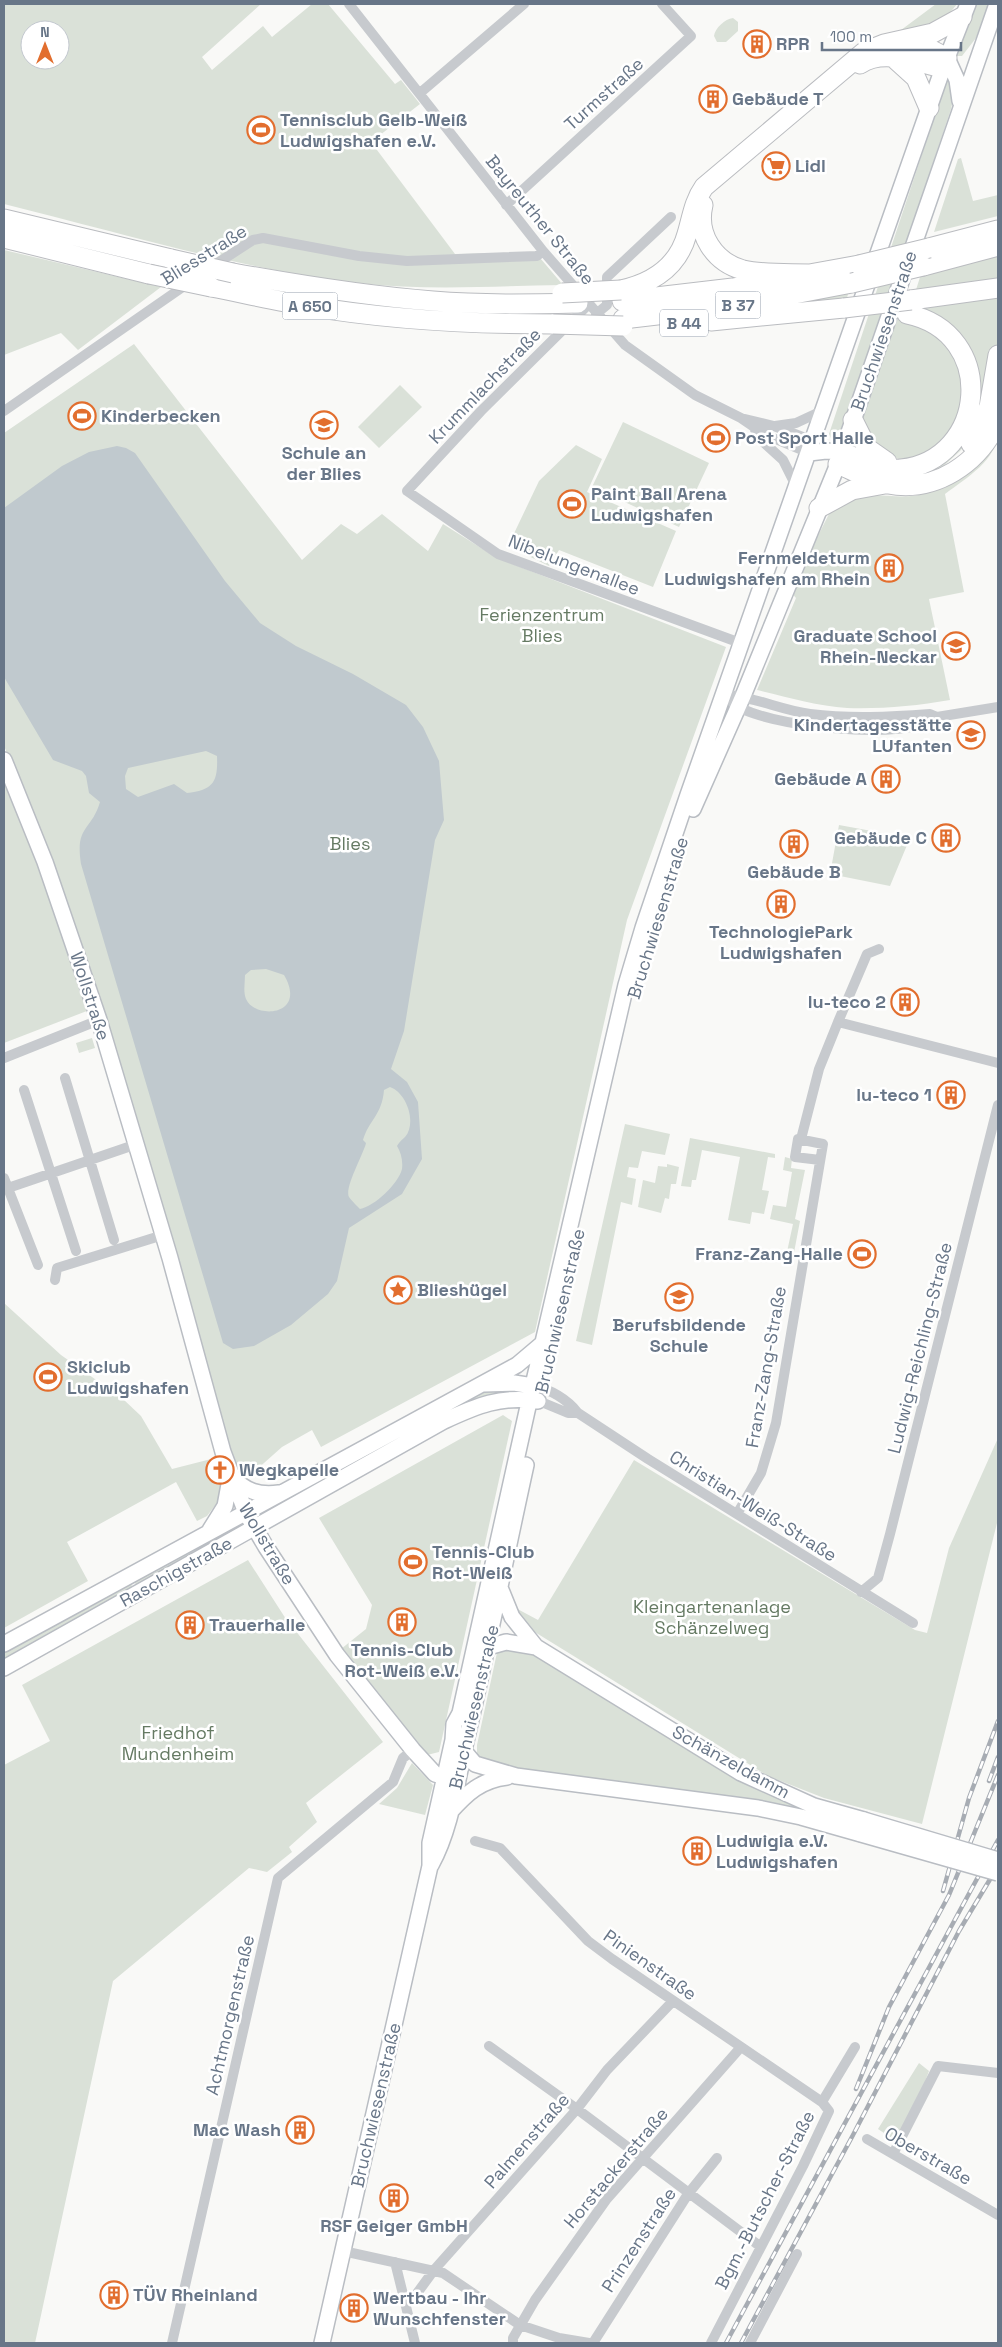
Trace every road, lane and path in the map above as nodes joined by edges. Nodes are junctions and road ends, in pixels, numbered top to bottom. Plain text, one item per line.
1 (349, 4) edge
2 (524, 4) edge
3 (662, 4) edge
4 (997, 4) edge
5 (962, 16) edge
6 (880, 52) junction
7 (978, 54) junction
8 (947, 64) junction
9 (420, 92) junction
10 (960, 105) junction
11 (929, 108) junction
12 (506, 204) junction
13 (697, 214) junction
14 (670, 217) dead end
15 (4, 219) edge
16 (998, 230) edge
17 (4, 238) edge
18 (998, 246) edge
19 (543, 251) junction
20 (813, 274) junction
21 (998, 288) edge
22 (621, 295) junction
23 (580, 307) junction
24 (909, 307) junction
25 (623, 322) junction
26 (998, 355) edge
27 (824, 410) junction
28 (4, 411) edge
29 (741, 418) junction
30 (853, 420) junction
31 (998, 421) edge
32 (774, 426) junction
33 (754, 429) junction
34 (811, 447) junction
35 (840, 458) junction
36 (875, 473) junction
37 (945, 476) junction
38 (797, 488) junction
39 (407, 491) joint
40 (819, 508) junction
41 (743, 644) junction
42 (724, 695) junction
43 (740, 701) junction
44 (998, 707) edge
45 (4, 760) edge
46 (880, 949) dead end
47 (99, 1020) junction
48 (838, 1022) junction
49 (4, 1058) edge
50 (998, 1063) edge
51 (65, 1078) dead end
52 (24, 1090) dead end
53 (998, 1105) edge
54 (801, 1139) junction
55 (137, 1144) junction
56 (90, 1160) junction
57 (820, 1160) junction
58 (51, 1173) junction
59 (4, 1178) edge
60 (8, 1188) junction
61 (164, 1235) junction
62 (114, 1240) dead end
63 (76, 1251) dead end
64 (38, 1265) dead end
65 (55, 1280) dead end
66 (543, 1343) junction
67 (480, 1384) junction
68 (536, 1394) junction
69 (230, 1475) junction
70 (283, 1493) junction
71 (246, 1513) junction
72 (737, 1514) junction
73 (254, 1528) junction
74 (207, 1534) junction
75 (127, 1577) junction
76 (501, 1590) junction
77 (861, 1592) junction
78 (137, 1595) junction
79 (913, 1623) dead end
80 (4, 1644) edge
81 (488, 1646) junction
82 (536, 1647) junction
83 (473, 1652) junction
84 (4, 1668) edge
85 (460, 1713) junction
86 (413, 1750) junction
87 (464, 1751) junction
88 (516, 1776) junction
89 (445, 1777) junction
90 (449, 1813) junction
91 (862, 1827) junction
92 (475, 1841) dead end
93 (998, 1860) edge
94 (430, 1866) junction
95 (998, 1873) edge
96 (673, 2001) junction
97 (489, 2046) dead end
98 (855, 2047) dead end
99 (741, 2048) junction
100 (998, 2073) edge
101 (822, 2102) junction
102 (578, 2108) junction
103 (867, 2139) dead end
104 (893, 2154) junction
105 (643, 2158) junction
106 (717, 2158) dead end
107 (688, 2194) junction
108 (998, 2215) edge
109 (760, 2247) junction
110 (343, 2251) junction
111 (797, 2254) dead end
112 (395, 2262) junction
113 (434, 2270) junction
114 (404, 2300) junction
115 (520, 2325) junction
116 (172, 2343) edge
117 (322, 2343) edge
118 (415, 2343) edge
119 (513, 2343) edge
120 (589, 2343) edge
121 (593, 2343) edge
122 (711, 2343) edge
123 (750, 2343) edge

1 - 9 street, Bayreuther Straße
2 - 9 street
3 - 12 street, Turmstraße
4 - 7 main road, Bruchwiesenstraße
5 - 6 highway
5 - 8 main road, Bruchwiesenstraße
6 - 8 highway
6 - 11 highway
6 - 13 highway
7 - 8 main road
7 - 10 main road, Bruchwiesenstraße
8 - 10 main road
8 - 11 main road, Bruchwiesenstraße
9 - 12 street, Bayreuther Straße
10 - 30 main road, Bruchwiesenstraße
11 - 27 main road, Bruchwiesenstraße
12 - 19 street, Bayreuther Straße
13 - 20 highway
13 - 22 highway
14 - 23 street, Krummlachstraße
15 - 23 highway, A 650, bridge
16 - 20 highway, B 37, bridge
17 - 23 highway, A 650, bridge
18 - 25 highway, B 37, bridge
19 - 23 street, Bayreuther Straße
19 - 28 street, Bliesstraße
20 - 22 highway, B 37
21 - 24 highway, B 44
22 - 23 highway, B 37
23 - 25 highway, B 44, bridge
23 - 29 street, Bayreuther Straße
23 - 39 street, Krummlachstraße
24 - 25 highway, B 44, bridge
24 - 36 highway
26 - 37 highway
27 - 32 street, Bayreuther Straße
27 - 34 main road, Bruchwiesenstraße
29 - 32 street, Bayreuther Straße
29 - 33 street, Bayreuther Straße
30 - 35 main road, Bruchwiesenstraße
30 - 36 highway
31 - 37 highway
32 - 34 street, Bayreuther Straße
33 - 34 street, Bayreuther Straße
33 - 38 street, Bayreuther Straße
34 - 35 main road
34 - 38 main road, Bruchwiesenstraße
35 - 36 highway
35 - 40 main road, Bruchwiesenstraße
36 - 37 highway
36 - 40 highway
38 - 41 main road, Bruchwiesenstraße
39 - 41 street, Nibelungenallee
40 - 43 main road, Bruchwiesenstraße
41 - 42 main road, Bruchwiesenstraße
42 - 43 street
42 - 66 main road, Bruchwiesenstraße
43 - 44 street
43 - 68 main road, Bruchwiesenstraße
45 - 47 main road, Wollstraße
46 - 48 street
47 - 49 street
47 - 55 main road, Wollstraße
48 - 50 street
48 - 54 street
51 - 56 street
52 - 58 street
53 - 77 street, Ludwig-Reichling-Straße
54 - 57 street, Franz-Zang-Straße
54 - 57 street
55 - 56 street
55 - 61 main road, Wollstraße
56 - 58 street
56 - 62 street
57 - 72 street, Franz-Zang-Straße
58 - 60 street
58 - 63 street
59 - 60 street
60 - 64 street
61 - 65 street
61 - 69 main road, Wollstraße
66 - 67 main road
66 - 68 main road, Bruchwiesenstraße
67 - 68 main road, Raschigstraße
67 - 70 main road, Raschigstraße
68 - 72 street, Christian-Weiß-Straße
68 - 73 main road, Raschigstraße
68 - 76 main road, Bruchwiesenstraße
68 - 83 main road, Bruchwiesenstraße
69 - 70 main road
69 - 71 main road, Wollstraße
69 - 74 main road
70 - 71 main road, Raschigstraße
71 - 73 main road, Wollstraße
71 - 74 main road, Raschigstraße
72 - 77 street, Christian-Weiß-Straße
73 - 78 main road, Raschigstraße
73 - 86 main road, Wollstraße
74 - 75 main road, Raschigstraße
75 - 78 main road
75 - 80 main road, Raschigstraße
76 - 81 main road, Bruchwiesenstraße
76 - 82 main road, Schänzeldamm
77 - 79 street, Christian-Weiß-Straße
78 - 84 main road, Raschigstraße
81 - 82 main road, Schänzeldamm
81 - 83 main road, Schänzeldamm
81 - 87 main road, Bruchwiesenstraße
82 - 91 main road, Schänzeldamm
83 - 85 main road, Bruchwiesenstraße
85 - 87 main road
85 - 89 main road, Bruchwiesenstraße
86 - 89 main road, Wollstraße
86 - 116 street, Achtmorgenstraße
87 - 88 main road, Schänzeldamm
87 - 90 main road, Bruchwiesenstraße
88 - 90 main road, Schänzeldamm
88 - 91 main road, Schänzeldamm
89 - 94 main road, Bruchwiesenstraße
90 - 94 main road, Bruchwiesenstraße
91 - 93 main road, Schänzeldamm, bridge
91 - 95 main road, Schänzeldamm, bridge
92 - 96 street, Pinienstraße
94 - 110 main road, Bruchwiesenstraße
96 - 99 street, Pinienstraße
96 - 102 street, Palmenstraße
97 - 102 street
98 - 101 street, Bgm.-Butscher-Straße
99 - 101 street, Pinienstraße
99 - 105 street, Horstackerstraße
100 - 104 street
101 - 109 street, Bgm.-Butscher-Straße
102 - 105 street
102 - 113 street, Palmenstraße
103 - 104 street, Oberstraße
104 - 108 street, Oberstraße
105 - 107 street
105 - 115 street, Horstackerstraße
106 - 107 street, Prinzenstraße
107 - 109 street
107 - 121 street, Prinzenstraße
109 - 122 street, Bgm.-Butscher-Straße
110 - 112 street
110 - 117 main road, Bruchwiesenstraße
111 - 123 street
112 - 113 street
112 - 114 street
113 - 114 street, Palmenstraße
113 - 115 street
114 - 118 street
115 - 119 street, Horstackerstraße
115 - 120 street

